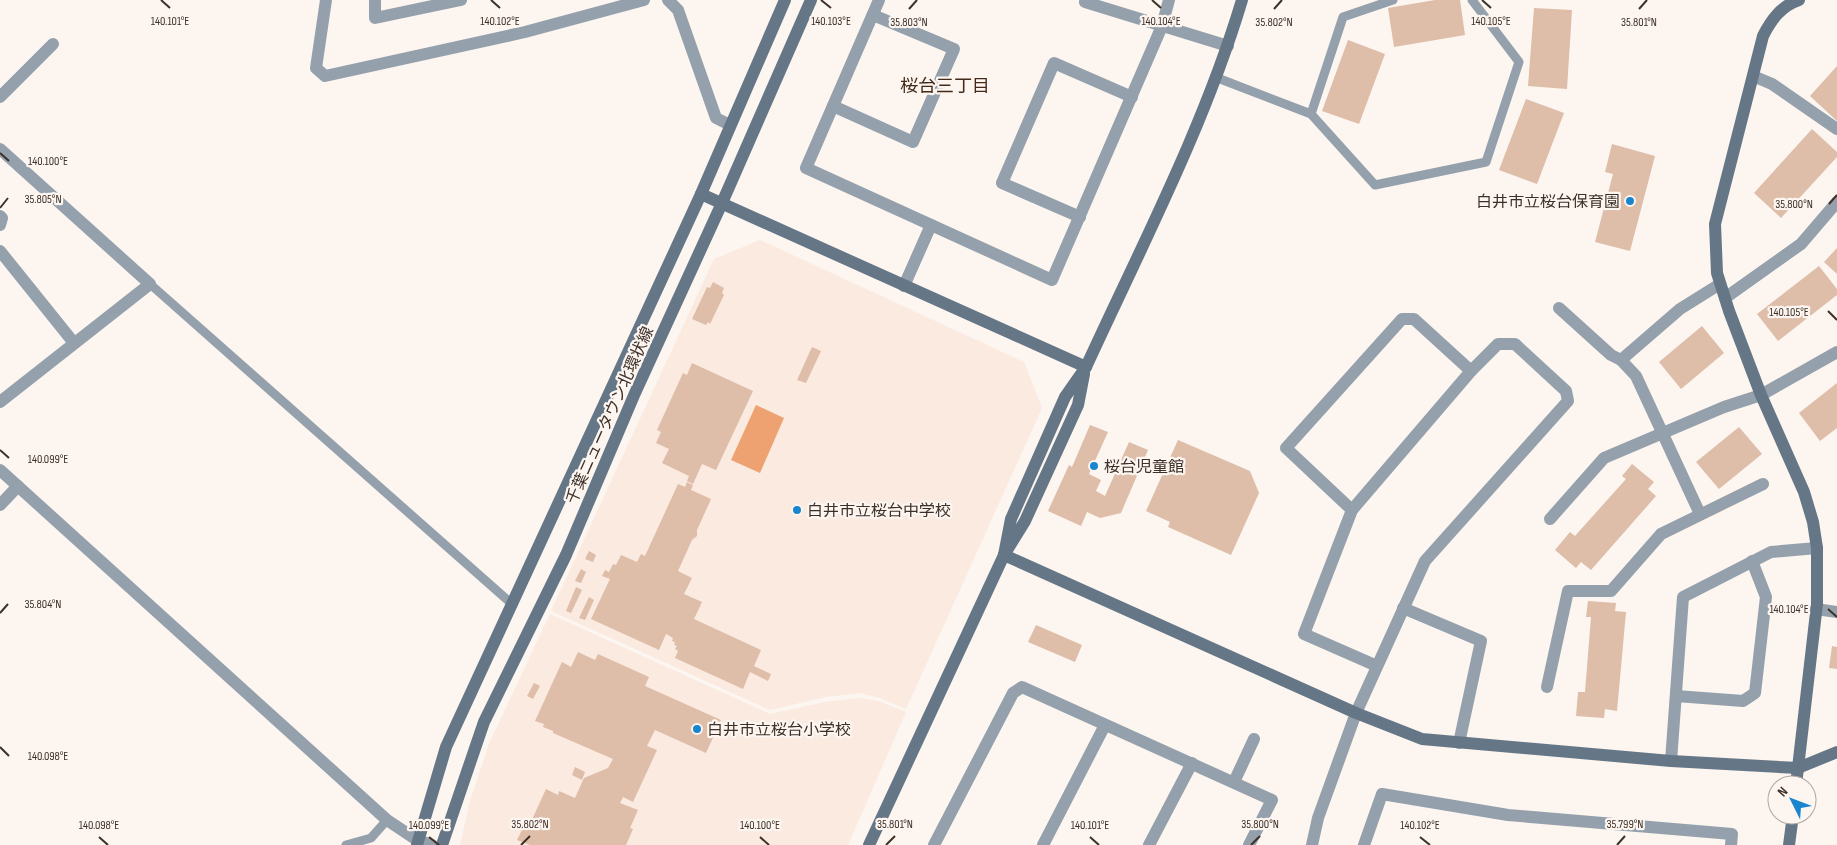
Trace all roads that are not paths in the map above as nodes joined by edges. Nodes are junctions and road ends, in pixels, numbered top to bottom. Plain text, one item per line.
1 (326, 0) edge
2 (374, 0) edge
3 (461, 0) edge
4 (644, 0) edge
5 (668, 0) edge
6 (785, 0) edge
7 (811, 0) edge
8 (879, 0) edge
9 (1086, 0) edge
10 (1169, 0) edge
11 (1242, 0) edge
12 (1393, 0) edge
13 (1472, 0) edge
14 (1799, 0) edge
15 (873, 15) junction
16 (1162, 26) junction
17 (52, 44) dead end
18 (1228, 46) junction
19 (1753, 76) junction
20 (1215, 77) junction
21 (0, 97) edge
22 (1132, 97) junction
23 (833, 106) junction
24 (1311, 114) junction
25 (730, 125) junction
26 (1837, 129) edge
27 (0, 149) edge
28 (701, 194) junction
29 (1837, 202) edge
30 (722, 203) junction
31 (0, 216) edge
32 (1080, 217) junction
33 (0, 225) edge
34 (930, 225) junction
35 (0, 251) edge
36 (150, 284) junction
37 (1720, 284) junction
38 (904, 286) junction
39 (1725, 298) junction
40 (1560, 308) dead end
41 (74, 344) junction
42 (1837, 352) edge
43 (1621, 360) junction
44 (1086, 367) junction
45 (1471, 371) junction
46 (1762, 395) junction
47 (0, 402) edge
48 (1662, 433) junction
49 (0, 470) edge
50 (1763, 484) dead end
51 (18, 486) junction
52 (0, 505) edge
53 (1352, 510) junction
54 (1700, 514) junction
55 (1550, 519) dead end
56 (1816, 548) junction
57 (1004, 555) junction
58 (1752, 562) junction
59 (513, 605) junction
60 (1403, 608) junction
61 (1816, 609) junction
62 (1837, 612) edge
63 (1377, 666) junction
64 (1547, 687) dead end
65 (1676, 696) junction
66 (1356, 713) junction
67 (1105, 725) junction
68 (1254, 739) dead end
69 (1459, 743) junction
70 (1837, 752) edge
71 (1671, 761) junction
72 (1192, 763) junction
73 (1798, 768) junction
74 (1797, 775) edge
75 (1234, 782) junction
76 (387, 820) junction
77 (1792, 825) edge
78 (417, 843) edge
79 (346, 845) edge
80 (432, 845) edge
81 (442, 845) edge
82 (869, 845) edge
83 (934, 845) edge
84 (1043, 845) edge
85 (1149, 845) edge
86 (1249, 845) edge
87 (1312, 845) edge
88 (1364, 845) edge
89 (1731, 845) edge
90 (1789, 845) edge

1 - 4 street
2 - 3 street
5 - 25 street
6 - 25 street, 千葉ニュータウン北環状線
7 - 30 street, 千葉ニュータウン北環状線
8 - 15 street
9 - 16 street
10 - 16 street
11 - 18 street
12 - 24 lane
13 - 24 lane
14 - 19 street
15 - 23 street
15 - 23 street
16 - 18 street
16 - 22 street
17 - 21 street
18 - 20 street
19 - 26 street
19 - 37 street
20 - 24 lane
20 - 44 street
22 - 32 street
22 - 32 street
23 - 34 street
25 - 28 street, 千葉ニュータウン北環状線
27 - 36 street
28 - 30 street
28 - 59 street, 千葉ニュータウン北環状線
29 - 39 street
30 - 38 street
30 - 81 street, 千葉ニュータウン北環状線
31 - 33 street
32 - 34 street
34 - 38 street
35 - 41 street
36 - 41 street
36 - 59 lane
37 - 39 street
37 - 43 street
38 - 44 street
39 - 46 street
40 - 43 street
41 - 47 street
42 - 46 street
43 - 48 street
44 - 57 street
45 - 53 street
45 - 53 street
45 - 60 street
46 - 48 street
46 - 56 street
48 - 54 street
48 - 55 street
49 - 51 street
50 - 54 street
51 - 52 street
51 - 76 street
53 - 63 street
54 - 64 street
56 - 58 street
56 - 61 street
57 - 66 street
57 - 82 street
58 - 65 street
58 - 65 street
59 - 78 street, 千葉ニュータウン北環状線
60 - 63 street
60 - 69 street
61 - 62 street
61 - 73 street
63 - 66 street
65 - 71 street
66 - 69 street
66 - 87 street
67 - 72 street
67 - 83 street
67 - 84 street
68 - 75 street
69 - 71 street
70 - 73 street
71 - 73 street
72 - 75 street
72 - 85 street
73 - 74 street
75 - 86 street
76 - 78 street
76 - 79 lane
77 - 90 street
78 - 80 street
88 - 89 street

